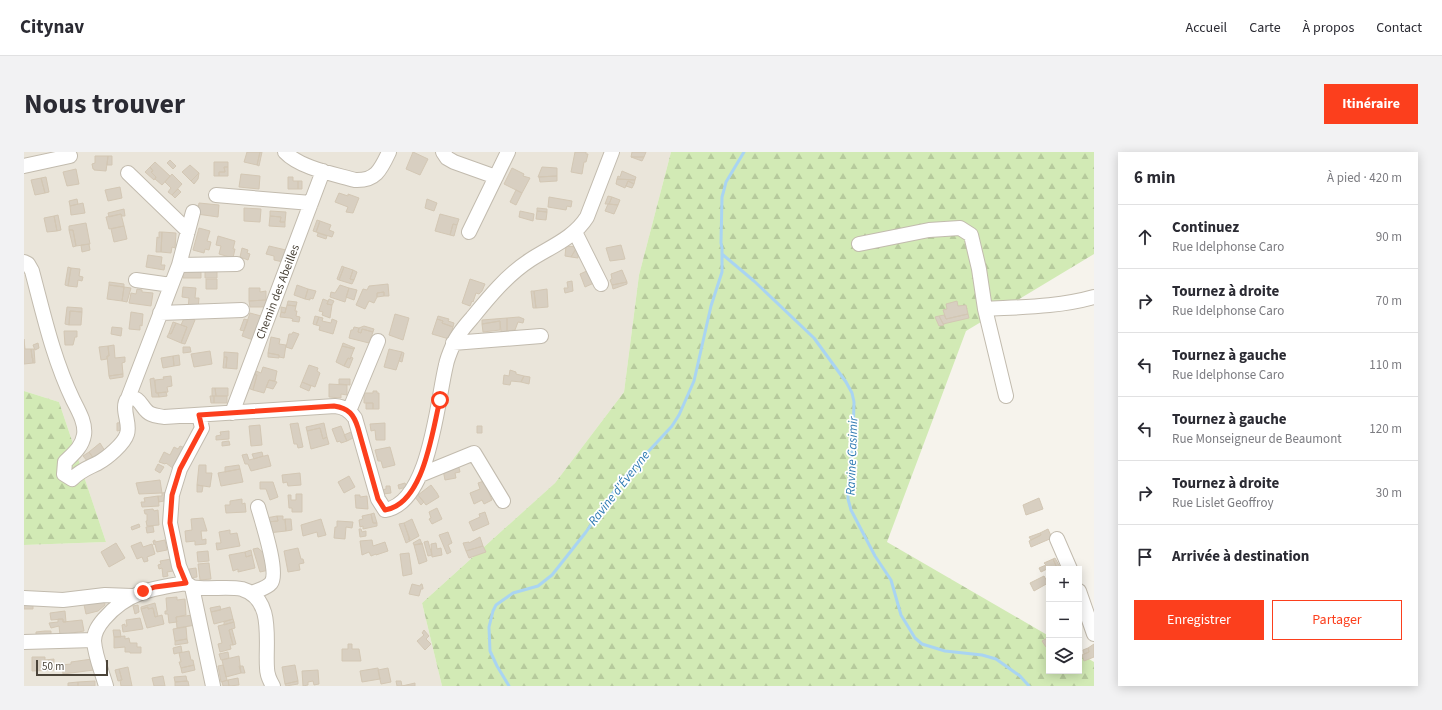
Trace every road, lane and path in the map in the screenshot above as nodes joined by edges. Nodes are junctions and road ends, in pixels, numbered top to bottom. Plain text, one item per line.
1 (285, 152) edge
2 (389, 152) edge
3 (443, 152) edge
4 (508, 152) edge
5 (612, 152) edge
6 (70, 156) dead end
7 (306, 159) edge
8 (24, 166) edge
9 (323, 171) junction
10 (128, 173) dead end
11 (496, 177) junction
12 (216, 195) dead end
13 (311, 203) junction
14 (193, 212) dead end
15 (188, 231) junction
16 (469, 232) dead end
17 (575, 232) junction
18 (859, 244) dead end
19 (24, 262) edge
20 (237, 264) dead end
21 (179, 265) junction
22 (136, 280) dead end
23 (601, 284) dead end
24 (171, 285) junction
25 (1094, 297) edge
26 (986, 309) junction
27 (242, 310) dead end
28 (160, 313) junction
29 (541, 336) dead end
30 (378, 341) dead end
31 (453, 343) junction
32 (1006, 396) dead end
33 (128, 398) junction
34 (349, 410) junction
35 (232, 413) junction
36 (199, 415) junction
37 (420, 475) junction
38 (503, 501) dead end
39 (258, 507) dead end
40 (1057, 539) dead end
41 (1069, 566) edge
42 (189, 585) junction
43 (252, 593) junction
44 (1085, 593) edge
45 (132, 596) junction
46 (24, 598) edge
47 (1094, 634) edge
48 (94, 640) junction
49 (24, 642) edge
50 (106, 686) edge
51 (213, 686) edge
52 (273, 686) edge

1 - 7 street
2 - 9 street
3 - 11 street
4 - 11 street
5 - 17 street
6 - 8 street
7 - 9 street
9 - 13 street, Chemin des Abeilles
10 - 15 street
11 - 16 street
12 - 13 street
13 - 35 street, Chemin des Abeilles
14 - 15 street
15 - 21 street
17 - 23 street
17 - 31 street
18 - 26 street
19 - 33 street
20 - 21 street
21 - 24 street
22 - 24 street
24 - 28 street
25 - 26 street
26 - 32 street
27 - 28 street
28 - 33 street
29 - 31 street
30 - 34 street
31 - 37 street
33 - 36 street
34 - 35 street
34 - 37 street
35 - 36 street
36 - 42 street
37 - 38 street
39 - 43 street
40 - 41 street
42 - 43 street
42 - 45 street
42 - 51 street
43 - 52 street
44 - 47 street
45 - 46 street
45 - 48 street
48 - 49 street
48 - 50 street

